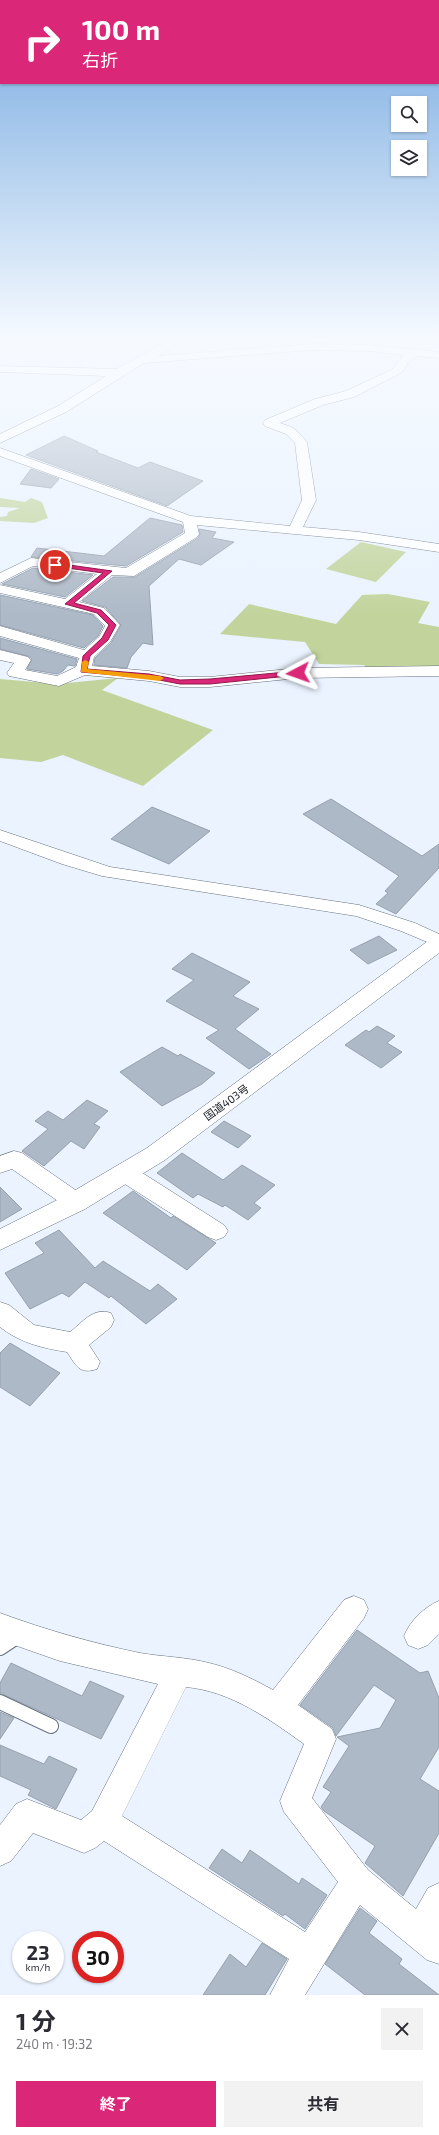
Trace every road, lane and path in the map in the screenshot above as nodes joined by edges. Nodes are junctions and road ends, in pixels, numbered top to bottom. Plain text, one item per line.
1 (20, 430) edge
2 (288, 430) edge
3 (0, 439) edge
4 (0, 452) edge
5 (189, 520) junction
6 (295, 531) junction
7 (439, 548) edge
8 (109, 571) junction
9 (0, 579) edge
10 (0, 589) edge
11 (68, 604) junction
12 (0, 631) edge
13 (0, 655) edge
14 (85, 663) junction
15 (439, 671) edge
16 (0, 835) edge
17 (439, 942) edge
18 (0, 1166) edge
19 (125, 1173) junction
20 (76, 1202) junction
21 (216, 1231) dead end
22 (0, 1240) edge
23 (0, 1312) edge
24 (102, 1320) dead end
25 (354, 1609) dead end
26 (439, 1614) edge
27 (6, 1636) edge
28 (418, 1636) dead end
29 (178, 1674) junction
30 (0, 1702) edge
31 (277, 1708) junction
32 (52, 1726) dead end
33 (103, 1822) junction
34 (0, 1850) edge
35 (357, 1881) junction
36 (439, 1899) edge
37 (430, 1941) edge
38 (310, 1954) junction
39 (287, 1995) edge

1 - 3 street
2 - 6 street
4 - 5 street
5 - 6 street
5 - 8 street
6 - 7 street
8 - 9 street
8 - 11 street
10 - 11 street
11 - 14 street
12 - 14 street
13 - 14 street
14 - 15 street
16 - 17 street
17 - 19 highway, 国道403号
18 - 20 street
19 - 20 highway, 国道403号
19 - 21 street
20 - 22 highway, 国道403号
23 - 24 street
25 - 31 street
26 - 28 street
27 - 29 street
29 - 31 street
29 - 33 street
30 - 32 lane
31 - 35 street
33 - 34 street
33 - 38 street
35 - 37 street
35 - 38 street
36 - 37 street
38 - 39 street

